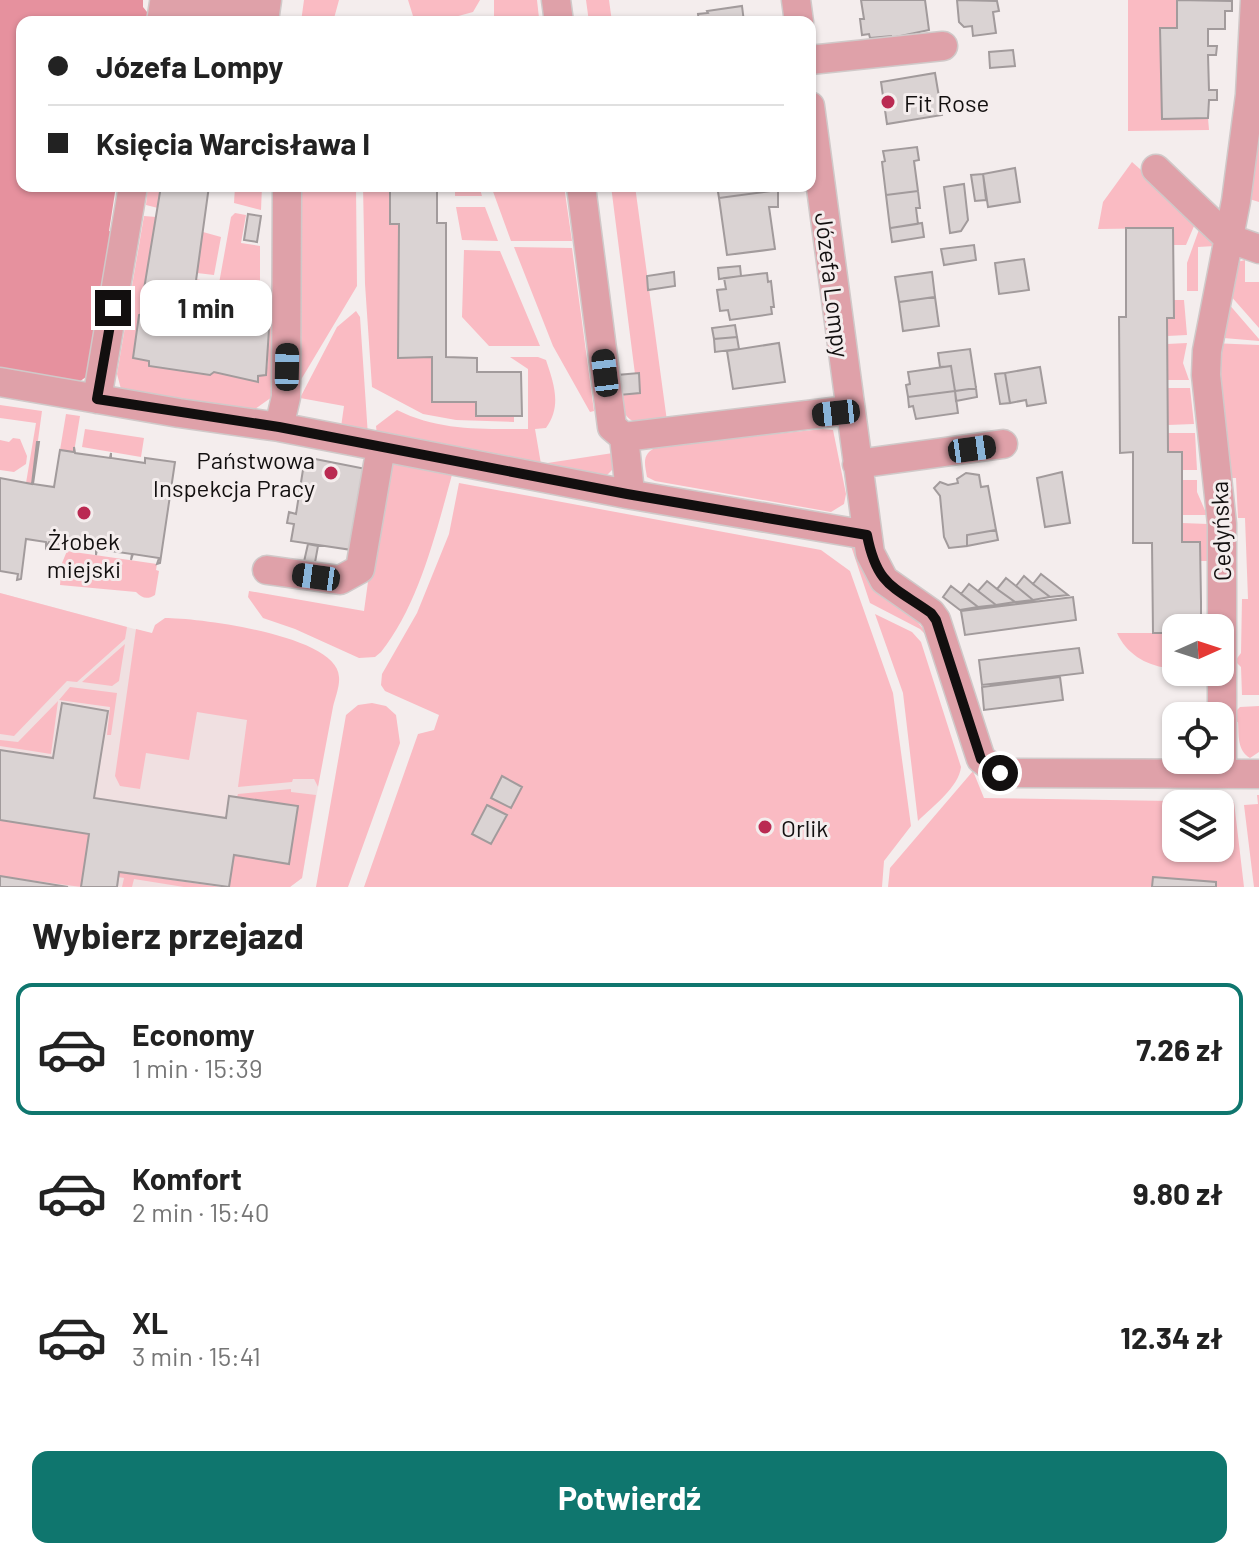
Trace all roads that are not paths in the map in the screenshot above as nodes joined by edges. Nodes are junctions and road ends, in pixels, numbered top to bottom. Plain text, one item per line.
1 (267, 0) edge
2 (1255, 0) edge
3 (162, 16) edge
4 (943, 46) dead end
5 (816, 59) edge
6 (816, 153) edge
7 (1156, 169) dead end
8 (132, 192) edge
9 (287, 192) edge
10 (582, 192) edge
11 (1228, 238) junction
12 (1259, 249) edge
13 (0, 382) edge
14 (97, 399) junction
15 (849, 410) junction
16 (279, 427) junction
17 (624, 437) junction
18 (1003, 444) dead end
19 (381, 447) junction
20 (857, 464) junction
21 (627, 494) junction
22 (867, 535) junction
23 (267, 570) dead end
24 (1222, 702) edge
25 (1162, 774) edge
26 (1234, 774) edge
27 (1259, 774) edge

1 - 3 street
2 - 11 street, Cedyńska
4 - 5 street
6 - 15 street, Józefa Lompy
7 - 11 street
8 - 14 street
9 - 16 street
10 - 17 street
11 - 12 street
11 - 24 street, Cedyńska
13 - 14 street
14 - 16 street
15 - 17 street
15 - 20 street, Józefa Lompy
16 - 19 street
17 - 21 street
18 - 20 street
19 - 21 street
19 - 23 street
20 - 22 street, Józefa Lompy
21 - 22 street
22 - 25 street, Józefa Lompy
26 - 27 street

